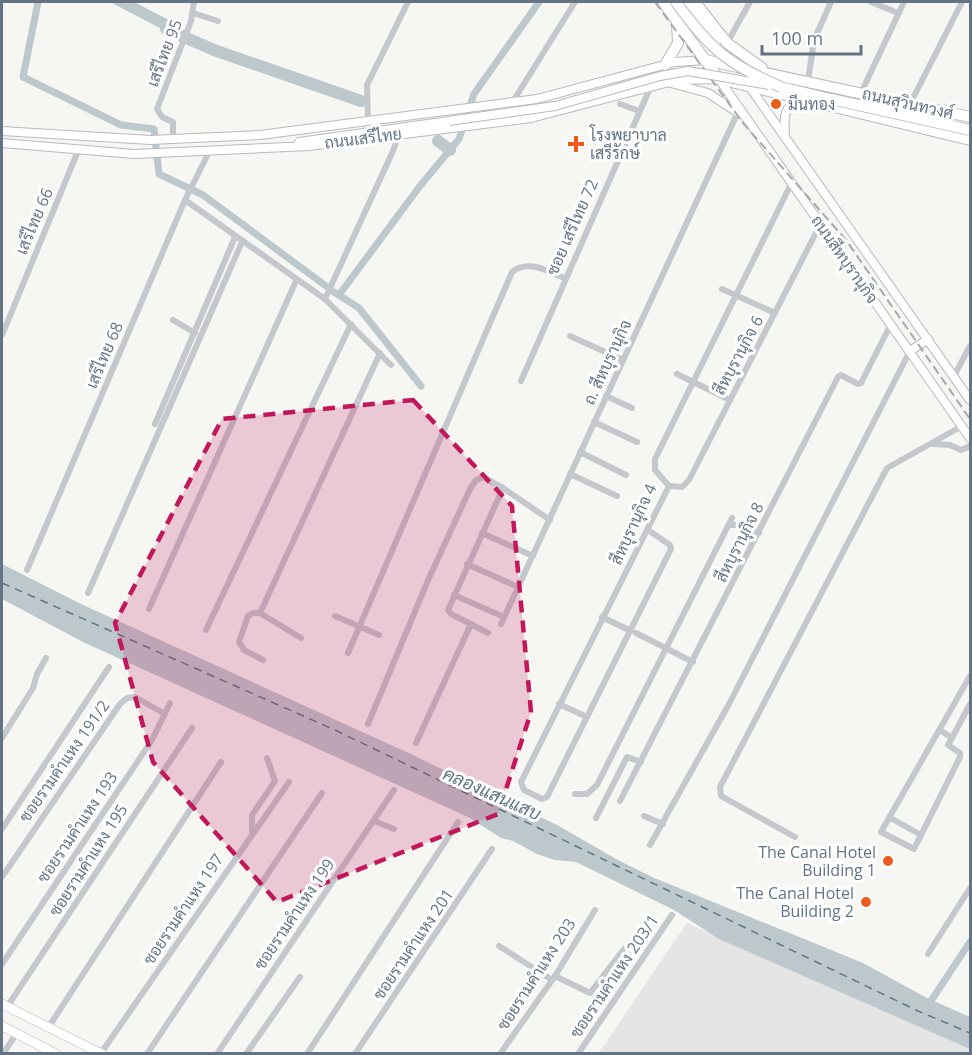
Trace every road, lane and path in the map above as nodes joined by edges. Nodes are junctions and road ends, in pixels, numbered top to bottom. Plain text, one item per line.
1 (195, 2) edge
2 (408, 2) edge
3 (575, 2) edge
4 (663, 2) edge
5 (675, 2) edge
6 (685, 2) edge
7 (695, 2) edge
8 (750, 2) edge
9 (831, 2) edge
10 (871, 2) edge
11 (904, 2) edge
12 (962, 2) edge
13 (193, 13) junction
14 (898, 13) junction
15 (218, 21) dead end
16 (677, 21) junction
17 (728, 42) junction
18 (705, 60) junction
19 (665, 65) junction
20 (733, 65) junction
21 (771, 73) junction
22 (787, 76) junction
23 (719, 80) junction
24 (808, 81) junction
25 (664, 82) junction
26 (651, 86) junction
27 (749, 86) junction
28 (849, 90) junction
29 (571, 91) junction
30 (785, 92) junction
31 (861, 93) junction
32 (802, 100) junction
33 (512, 103) junction
34 (620, 104) dead end
35 (910, 104) junction
36 (574, 107) junction
37 (639, 111) junction
38 (738, 112) junction
39 (850, 113) junction
40 (970, 117) edge
41 (748, 120) junction
42 (369, 122) junction
43 (447, 125) junction
44 (970, 129) edge
45 (2, 131) edge
46 (399, 134) junction
47 (785, 137) junction
48 (171, 140) junction
49 (970, 140) edge
50 (2, 143) edge
51 (282, 147) junction
52 (78, 151) junction
53 (209, 152) junction
54 (792, 182) junction
55 (185, 199) junction
56 (821, 223) junction
57 (235, 237) junction
58 (242, 242) junction
59 (564, 278) junction
60 (296, 280) junction
61 (722, 289) dead end
62 (738, 295) junction
63 (325, 298) junction
64 (775, 314) junction
65 (173, 320) dead end
66 (351, 324) junction
67 (891, 324) junction
68 (195, 333) junction
69 (2, 335) edge
70 (570, 336) dead end
71 (928, 339) junction
72 (970, 346) edge
73 (910, 351) junction
74 (380, 353) junction
75 (623, 360) junction
76 (391, 365) dead end
77 (677, 374) dead end
78 (954, 376) junction
79 (521, 381) dead end
80 (694, 382) junction
81 (606, 396) junction
82 (730, 400) junction
83 (970, 400) edge
84 (632, 408) dead end
85 (594, 422) junction
86 (155, 423) dead end
87 (962, 426) junction
88 (970, 438) edge
89 (638, 442) dead end
90 (931, 444) junction
91 (970, 446) edge
92 (580, 452) junction
93 (570, 474) junction
94 (626, 475) dead end
95 (669, 486) junction
96 (503, 488) junction
97 (617, 496) dead end
98 (732, 518) dead end
99 (550, 520) junction
100 (729, 525) junction
101 (648, 530) junction
102 (482, 533) junction
103 (759, 533) junction
104 (533, 556) junction
105 (467, 564) junction
106 (27, 570) dead end
107 (518, 587) junction
108 (88, 593) dead end
109 (454, 595) junction
110 (149, 609) dead end
111 (260, 614) junction
112 (335, 616) dead end
113 (602, 617) junction
114 (471, 624) junction
115 (357, 625) junction
116 (206, 630) dead end
117 (633, 632) junction
118 (488, 633) dead end
119 (379, 635) dead end
120 (301, 638) dead end
121 (667, 648) junction
122 (348, 653) dead end
123 (46, 658) dead end
124 (263, 660) dead end
125 (693, 662) junction
126 (109, 668) dead end
127 (970, 676) edge
128 (170, 703) dead end
129 (559, 704) junction
130 (970, 705) edge
131 (165, 714) junction
132 (587, 717) junction
133 (368, 724) dead end
134 (192, 728) dead end
135 (940, 730) junction
136 (2, 738) edge
137 (952, 738) junction
138 (416, 743) dead end
139 (267, 758) dead end
140 (221, 762) dead end
141 (641, 762) junction
142 (289, 782) dead end
143 (394, 789) dead end
144 (322, 793) dead end
145 (575, 794) dead end
146 (620, 801) dead end
147 (644, 816) dead end
148 (889, 817) junction
149 (596, 818) dead end
150 (374, 821) junction
151 (458, 822) dead end
152 (663, 824) junction
153 (2, 829) edge
154 (394, 829) dead end
155 (252, 832) junction
156 (921, 835) junction
157 (795, 837) dead end
158 (650, 845) dead end
159 (492, 849) dead end
160 (2, 877) edge
161 (970, 888) edge
162 (594, 910) dead end
163 (672, 915) dead end
164 (499, 946) dead end
165 (624, 949) dead end
166 (928, 954) dead end
167 (2, 963) edge
168 (300, 977) dead end
169 (553, 978) junction
170 (4, 1005) edge
171 (2, 1026) edge
172 (48, 1028) junction
173 (16, 1034) junction
174 (3, 1053) edge
175 (56, 1053) edge
176 (101, 1053) edge
177 (147, 1053) edge
178 (217, 1053) edge
179 (246, 1053) edge
180 (307, 1053) edge
181 (355, 1053) edge
182 (500, 1053) edge
183 (578, 1053) edge

1 - 13 street, เสรีไทย 95
2 - 42 street
3 - 33 street
4 - 16 highway
5 - 30 highway, bridge
6 - 20 highway
7 - 17 highway
8 - 17 street
9 - 24 street
10 - 14 street
11 - 14 street
12 - 35 street
13 - 15 street
13 - 48 street, เสรีไทย 95
14 - 31 street
16 - 18 highway
16 - 19 highway
17 - 21 highway
18 - 19 main road, ถนนเสรีไทย
18 - 20 highway, ถนนสุวินทวงศ์
18 - 23 highway
19 - 29 main road, ถนนเสรีไทย
20 - 21 highway, ถนนสุวินทวงศ์
20 - 27 highway
21 - 22 highway, ถนนสุวินทวงศ์
22 - 24 highway, ถนนสุวินทวงศ์
22 - 30 highway
23 - 25 main road, ถนนเสรีไทย
23 - 27 highway, ถนนสุวินทวงศ์
23 - 41 main road, ถนนสีหบุรานุกิจ
24 - 28 highway, ถนนสุวินทวงศ์
25 - 26 main road, ถนนเสรีไทย
25 - 38 main road
26 - 36 main road, ถนนเสรีไทย
26 - 37 street, ซอย เสรีไทย 72
27 - 30 highway, ถนนสุวินทวงศ์
27 - 47 main road, ถนนสีหบุรานุกิจ
28 - 31 highway, ถนนสุวินทวงศ์
28 - 39 highway
29 - 33 main road, ถนนเสรีไทย
29 - 36 main road
30 - 32 highway, ถนนสุวินทวงศ์
30 - 43 main road, bridge
30 - 44 highway, bridge
31 - 35 highway, ถนนสุวินทวงศ์
32 - 39 highway, ถนนสุวินทวงศ์
32 - 47 main road
33 - 42 main road, ถนนเสรีไทย
34 - 37 street
35 - 40 highway, ถนนสุวินทวงศ์
36 - 43 main road, ถนนเสรีไทย
37 - 59 street, ซอย เสรีไทย 72
38 - 41 main road
38 - 75 street, ถ. สีหบุรานุกิจ
39 - 49 highway, ถนนสุวินทวงศ์
41 - 54 main road, ถนนสีหบุรานุกิจ
42 - 48 main road, ถนนเสรีไทย
43 - 46 main road, ถนนเสรีไทย
43 - 51 main road
45 - 48 main road, ถนนเสรีไทย
46 - 51 main road, ถนนเสรีไทย
46 - 63 street
47 - 71 main road, ถนนสีหบุรานุกิจ
50 - 52 main road, ถนนเสรีไทย
51 - 53 main road, ถนนเสรีไทย
52 - 53 main road, ถนนเสรีไทย
52 - 69 street, เสรีไทย 66
53 - 55 street, เสรีไทย 68
54 - 56 main road, ถนนสีหบุรานุกิจ
54 - 62 street, สีหบุรานุกิจ 4
55 - 57 street
55 - 106 street, เสรีไทย 68
56 - 64 street, สีหบุรานุกิจ 6
56 - 67 main road, ถนนสีหบุรานุกิจ
57 - 58 street
57 - 68 street
58 - 60 street
58 - 108 street
59 - 79 street, ซอย เสรีไทย 72
59 - 115 street
60 - 63 street
60 - 110 street
61 - 62 street
62 - 64 street
62 - 80 street, สีหบุรานุกิจ 4
63 - 66 street
64 - 82 street, สีหบุรานุกิจ 6
65 - 68 street
66 - 74 street
66 - 116 street
67 - 73 main road, ถนนสีหบุรานุกิจ
67 - 103 street, สีหบุรานุกิจ 8
68 - 86 street
70 - 75 street
71 - 73 main road
71 - 78 main road, ถนนสีหบุรานุกิจ
72 - 78 street
73 - 87 main road, ถนนสีหบุรานุกิจ
73 - 152 street
74 - 76 street
74 - 111 street
75 - 81 street, ถ. สีหบุรานุกิจ
77 - 80 street
78 - 83 main road, ถนนสีหบุรานุกิจ
80 - 82 street
80 - 95 street, สีหบุรานุกิจ 4
81 - 84 street
81 - 85 street, ถ. สีหบุรานุกิจ
82 - 95 street, สีหบุรานุกิจ 6
85 - 89 street
85 - 92 street, ถ. สีหบุรานุกิจ
87 - 88 main road, ถนนสีหบุรานุกิจ
87 - 90 street
90 - 91 street
90 - 157 street
92 - 93 street, ถ. สีหบุรานุกิจ
92 - 94 street
93 - 97 street
93 - 99 street, ถ. สีหบุรานุกิจ
95 - 101 street, สีหบุรานุกิจ 4
96 - 99 street
96 - 102 street
96 - 133 street
98 - 100 street
99 - 104 street, ถ. สีหบุรานุกิจ
100 - 103 street
100 - 121 street
101 - 113 street, สีหบุรานุกิจ 4
101 - 117 street
102 - 104 street
102 - 105 street
103 - 125 street, สีหบุรานุกิจ 8
104 - 107 street, ถ. สีหบุรานุกิจ
105 - 107 street
105 - 109 street
107 - 109 street, ถ. สีหบุรานุกิจ
109 - 114 street
111 - 120 street
111 - 124 street
112 - 115 street
113 - 117 street
113 - 129 street, สีหบุรานุกิจ 4
114 - 118 street
114 - 138 street
115 - 119 street
115 - 122 street
117 - 121 street
117 - 132 street
121 - 125 street
121 - 145 street
123 - 136 street
125 - 141 street, สีหบุรานุกิจ 8
126 - 153 street
127 - 135 street
128 - 131 street, ซอยรามคำแหง 193
129 - 132 street
129 - 132 street, สีหบุรานุกิจ 4
130 - 137 street
131 - 160 street, ซอยรามคำแหง 191/2
131 - 167 street, ซอยรามคำแหง 193
134 - 170 street, ซอยรามคำแหง 195
135 - 137 street
135 - 148 street
137 - 156 street
139 - 155 street
140 - 172 street
141 - 146 street, สีหบุรานุกิจ 8
141 - 149 street
142 - 155 street, ซอยรามคำแหง 197
143 - 150 street, ซอยรามคำแหง 199
144 - 177 street
147 - 152 street
148 - 156 street
148 - 156 street
150 - 154 street
150 - 178 street, ซอยรามคำแหง 199
151 - 180 street
152 - 158 street
155 - 176 street, ซอยรามคำแหง 197
159 - 181 street, ซอยรามคำแหง 201
161 - 166 street
162 - 169 street, ซอยรามคำแหง 203
163 - 183 street, ซอยรามคำแหง 203/1
164 - 169 street
165 - 169 street
168 - 179 street
169 - 182 street, ซอยรามคำแหง 203
170 - 172 main road
171 - 173 main road
172 - 176 main road
173 - 174 street
173 - 175 main road

